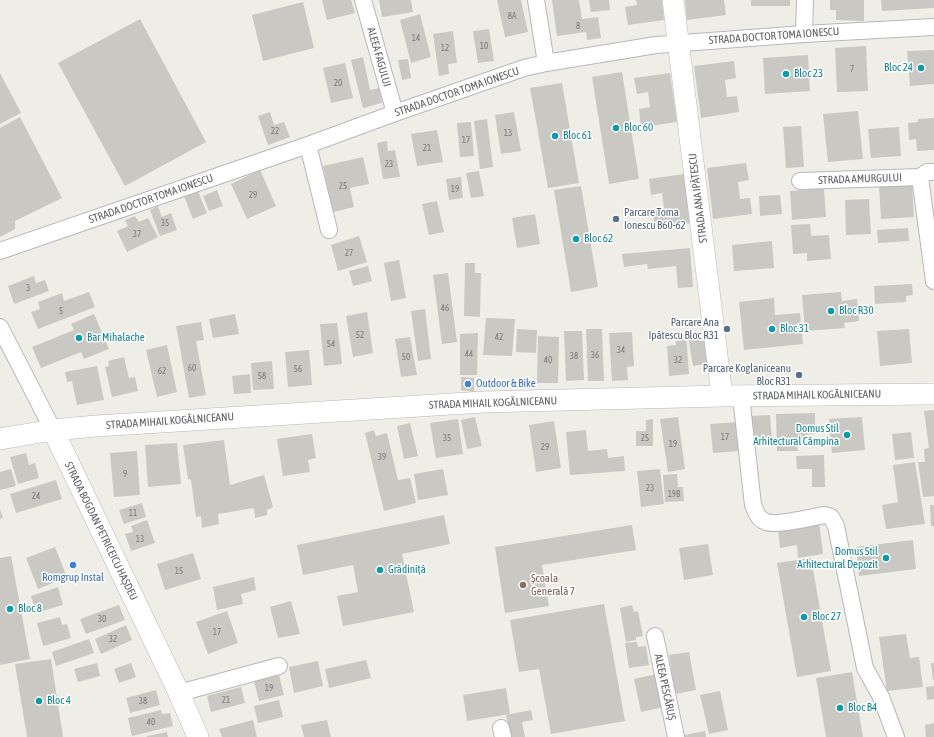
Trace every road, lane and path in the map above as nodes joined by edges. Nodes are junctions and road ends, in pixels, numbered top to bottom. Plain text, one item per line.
1 (362, 0) edge
2 (536, 0) edge
3 (673, 0) edge
4 (806, 0) edge
5 (934, 27) edge
6 (804, 34) junction
7 (679, 43) junction
8 (546, 63) junction
9 (395, 113) junction
10 (308, 145) junction
11 (927, 174) edge
12 (800, 181) dead end
13 (329, 230) dead end
14 (0, 251) edge
15 (934, 281) edge
16 (0, 327) edge
17 (934, 394) edge
18 (732, 396) junction
19 (53, 430) junction
20 (0, 439) edge
21 (655, 636) dead end
22 (279, 666) dead end
23 (179, 693) junction
24 (198, 737) edge
25 (676, 737) edge
26 (896, 737) edge

1 - 9 street, ALEEA FAGULUI
2 - 8 street
3 - 7 street, STRADA ANA IPĂTESCU
4 - 6 street
5 - 6 street, STRADA DOCTOR TOMA IONESCU
6 - 7 street, STRADA DOCTOR TOMA IONESCU
7 - 8 street, STRADA DOCTOR TOMA IONESCU
7 - 18 street, STRADA ANA IPĂTESCU
8 - 9 street, STRADA DOCTOR TOMA IONESCU
9 - 10 street, STRADA DOCTOR TOMA IONESCU
10 - 13 street
10 - 14 street, STRADA DOCTOR TOMA IONESCU
11 - 12 street, STRADA AMURGULUI
11 - 15 street, STRADA AMURGULUI
16 - 19 street, STRADA BOGDAN PETRICEICU HAȘDEU
17 - 18 street, STRADA MIHAIL KOGĂLNICEANU
18 - 19 street, STRADA MIHAIL KOGĂLNICEANU
18 - 26 street
19 - 20 street, STRADA MIHAIL KOGĂLNICEANU
19 - 23 street, STRADA BOGDAN PETRICEICU HAȘDEU
21 - 25 street, ALEEA PESCĂRUȘ
22 - 23 street
23 - 24 street, STRADA BOGDAN PETRICEICU HAȘDEU

